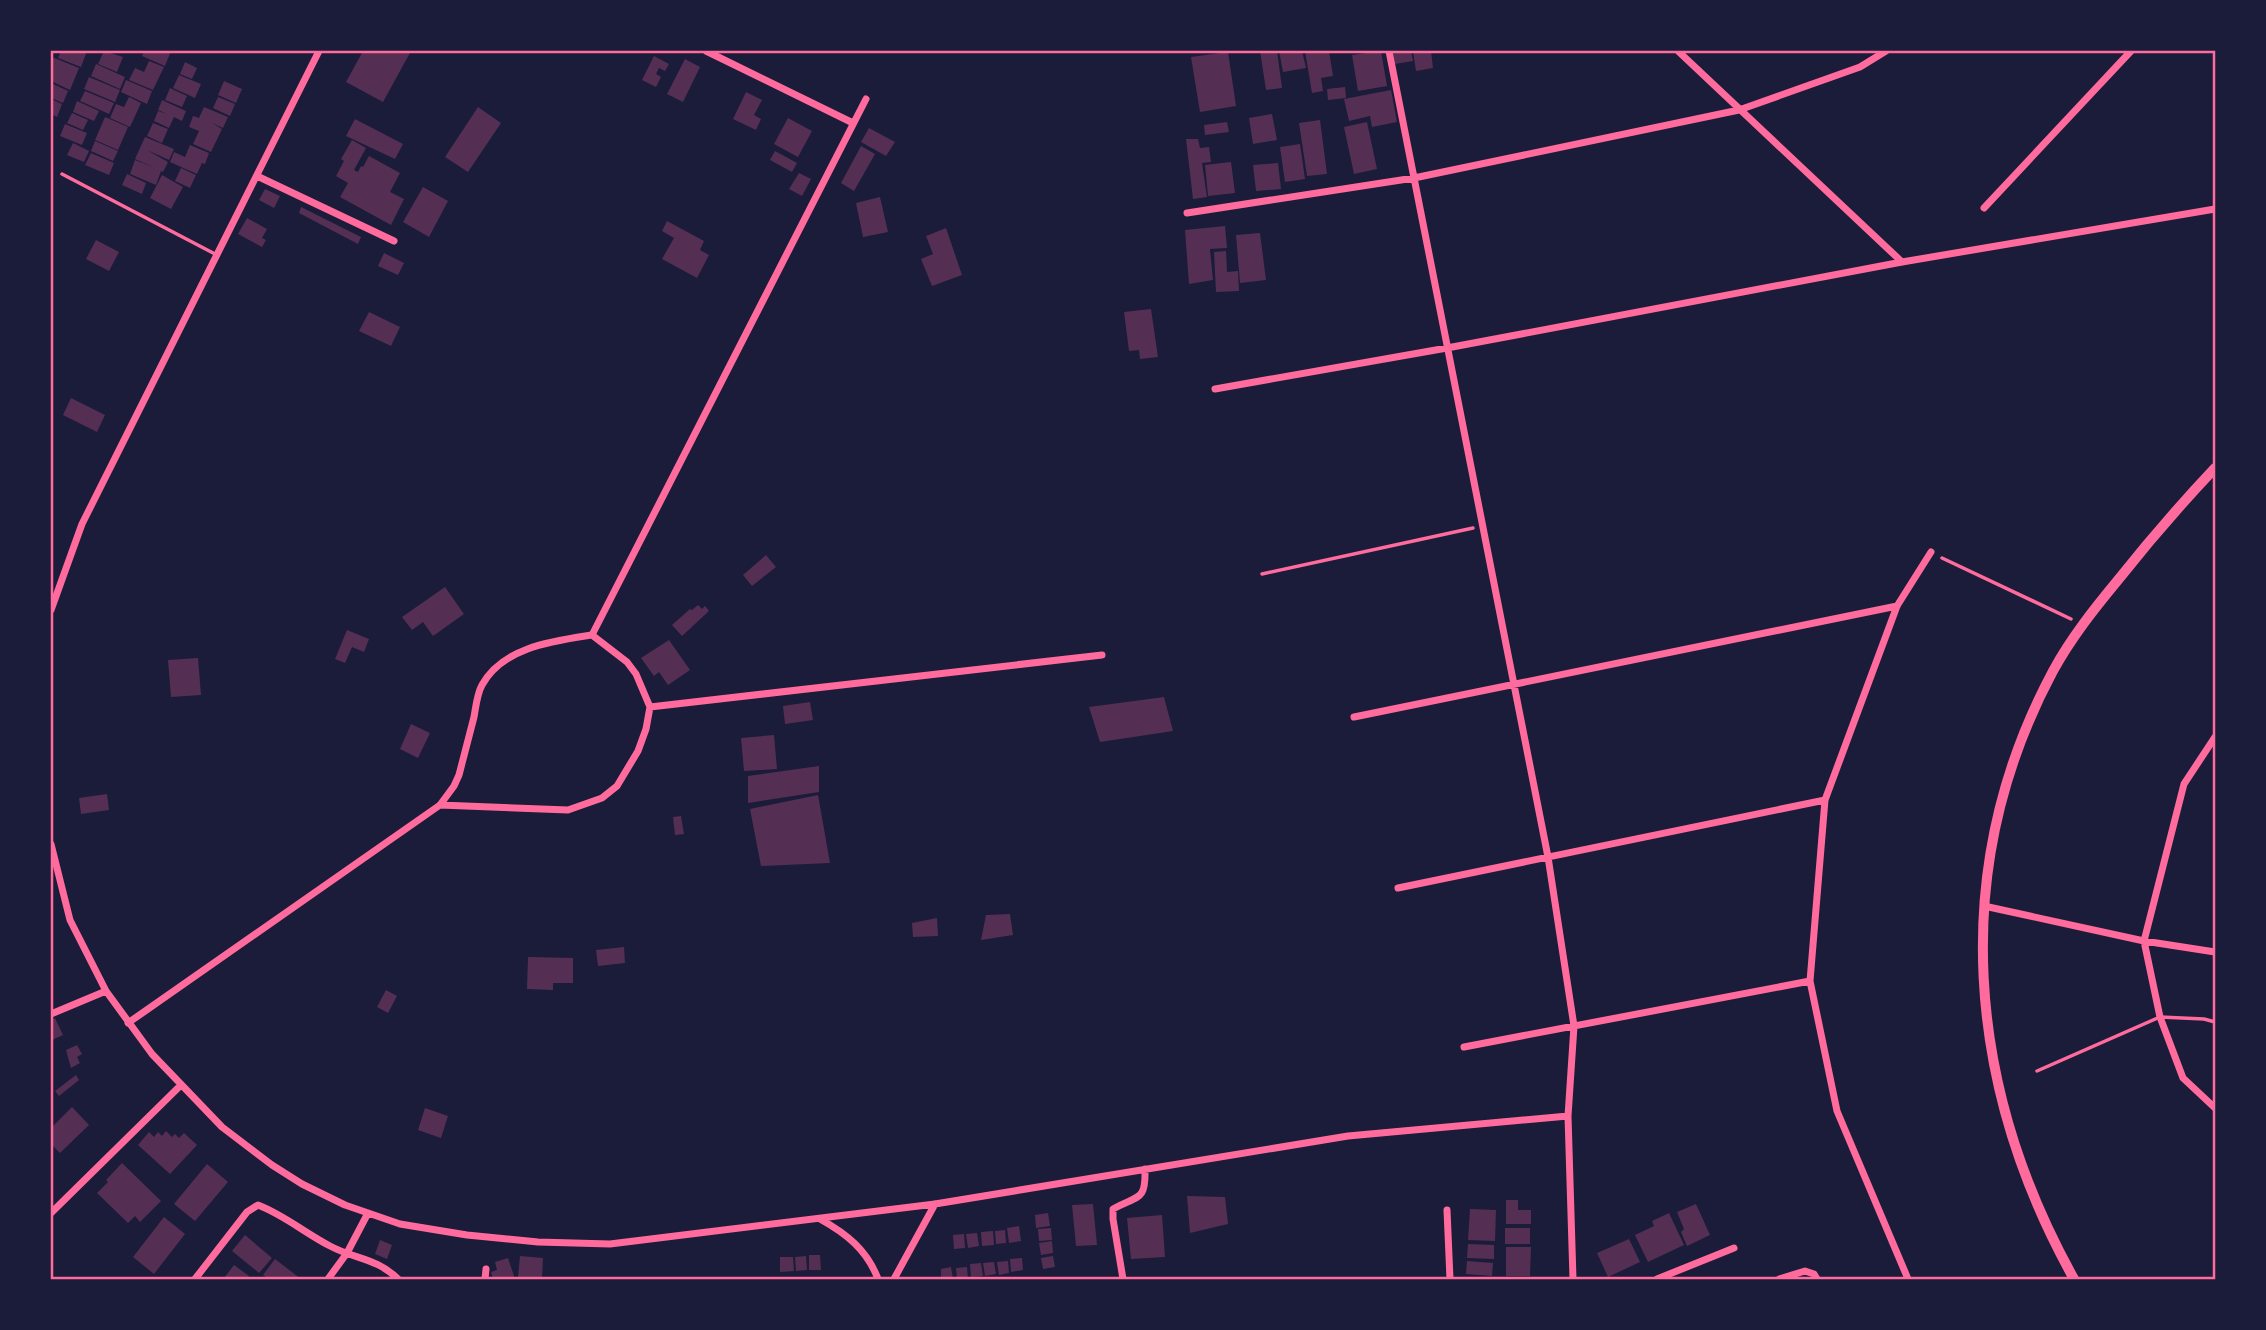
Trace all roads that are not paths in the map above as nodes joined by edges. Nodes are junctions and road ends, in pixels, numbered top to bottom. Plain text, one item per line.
1 (319, 51) edge
2 (706, 51) edge
3 (1389, 51) edge
4 (1678, 51) edge
5 (1886, 51) edge
6 (2131, 51) edge
7 (866, 99) dead end
8 (1739, 110) junction
9 (853, 123) junction
10 (62, 174) dead end
11 (257, 176) junction
12 (1414, 178) junction
13 (1984, 208) dead end
14 (2215, 209) edge
15 (1187, 213) dead end
16 (394, 241) dead end
17 (217, 255) junction
18 (1902, 262) junction
19 (1447, 348) junction
20 (1215, 389) dead end
21 (2215, 468) edge
22 (1931, 552) road end
23 (1897, 606) junction
24 (51, 610) edge
25 (592, 635) junction
26 (1102, 655) dead end
27 (1514, 684) junction
28 (650, 706) junction
29 (1354, 717) dead end
30 (2215, 737) edge
31 (1825, 800) junction
32 (440, 805) junction
33 (51, 844) edge
34 (1548, 857) junction
35 (1398, 888) dead end
36 (1984, 906) junction
37 (2144, 941) junction
38 (2215, 952) edge
39 (1810, 981) junction
40 (106, 991) junction
41 (51, 1014) edge
42 (2160, 1017) junction
43 (2215, 1021) edge
44 (128, 1023) junction
45 (1574, 1026) junction
46 (1464, 1047) dead end
47 (2037, 1072) dead end
48 (181, 1085) junction
49 (2215, 1108) edge
50 (1568, 1116) junction
51 (1145, 1169) junction
52 (935, 1204) junction
53 (1447, 1210) dead end
54 (51, 1213) edge
55 (368, 1213) junction
56 (820, 1218) junction
57 (1734, 1248) dead end
58 (347, 1253) junction
59 (486, 1269) dead end
60 (195, 1279) edge
61 (328, 1279) edge
62 (398, 1279) edge
63 (485, 1279) edge
64 (878, 1279) edge
65 (894, 1279) edge
66 (1123, 1279) edge
67 (1450, 1279) edge
68 (1573, 1279) edge
69 (1657, 1279) edge
70 (1779, 1279) edge
71 (1817, 1279) edge
72 (1908, 1279) edge
73 (2073, 1279) edge

1 - 11 street
2 - 9 street
3 - 12 street
4 - 8 street
5 - 8 street
6 - 13 street
7 - 9 street
8 - 12 street
8 - 18 street
9 - 25 street
10 - 17 lane
11 - 16 street
11 - 17 street
12 - 15 street
12 - 19 street
14 - 18 street
17 - 24 street
18 - 19 street
19 - 20 street
19 - 27 street
21 - 36 main road
22 - 23 street
23 - 27 street
23 - 31 street
25 - 28 street
25 - 32 street
26 - 28 street
27 - 29 street
27 - 34 street
28 - 32 street
30 - 37 street
31 - 34 street
31 - 39 street
32 - 44 street
33 - 40 street
34 - 35 street
34 - 45 street
36 - 37 street
36 - 73 main road
37 - 38 street
37 - 42 street
39 - 45 street
39 - 72 street
40 - 41 street
40 - 44 street
42 - 43 lane
42 - 47 lane
42 - 49 street
44 - 48 street
45 - 46 street
45 - 50 street
48 - 54 street
48 - 55 street
50 - 51 street
50 - 68 street
51 - 52 street
51 - 66 street
52 - 56 street
52 - 65 street
53 - 67 street
55 - 56 street
55 - 58 street
56 - 64 street
57 - 69 street
58 - 60 street
58 - 61 street
58 - 62 street
59 - 63 street
70 - 71 street

